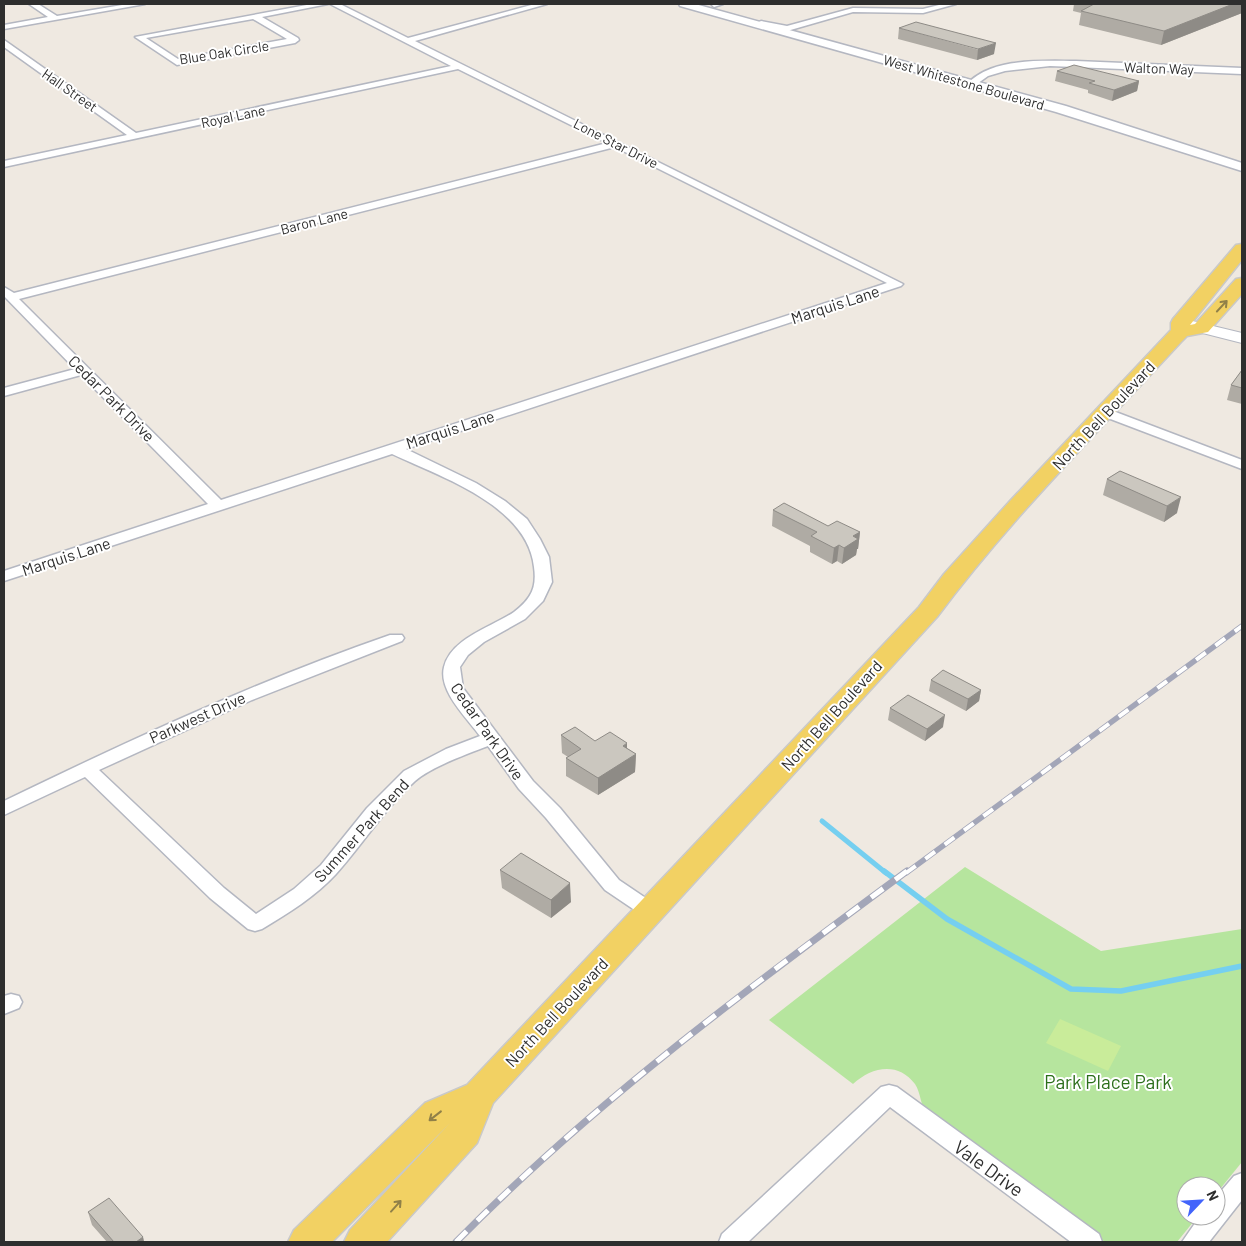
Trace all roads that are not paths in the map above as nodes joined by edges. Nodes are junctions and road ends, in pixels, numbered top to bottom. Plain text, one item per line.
1 (33, 4) edge
2 (141, 4) edge
3 (324, 4) edge
4 (334, 4) edge
5 (543, 4) edge
6 (684, 4) edge
7 (714, 4) edge
8 (952, 4) edge
9 (254, 16) junction
10 (727, 16) junction
11 (55, 18) junction
12 (4, 27) edge
13 (795, 27) junction
14 (409, 40) junction
15 (824, 43) junction
16 (4, 44) edge
17 (890, 53) junction
18 (1076, 65) junction
19 (461, 66) junction
20 (1242, 71) edge
21 (979, 81) junction
22 (136, 137) junction
23 (616, 144) junction
24 (1242, 156) edge
25 (4, 164) edge
26 (1242, 167) edge
27 (1242, 249) edge
28 (1242, 283) edge
29 (897, 284) joint
30 (8, 293) edge
31 (1180, 328) junction
32 (1201, 328) junction
33 (1242, 338) edge
34 (1242, 348) edge
35 (84, 370) junction
36 (4, 392) edge
37 (1106, 412) junction
38 (392, 448) junction
39 (1242, 465) edge
40 (219, 507) junction
41 (4, 576) edge
42 (396, 638) dead end
43 (491, 738) junction
44 (86, 768) junction
45 (4, 808) edge
46 (649, 910) junction
47 (479, 1095) junction
48 (1242, 1183) edge
49 (1226, 1203) edge
50 (1208, 1226) edge
51 (307, 1242) edge
52 (363, 1242) edge
53 (731, 1242) edge
54 (1090, 1242) edge
55 (1194, 1242) edge

1 - 11 street
2 - 11 street
3 - 9 street, Blue Oak Circle
4 - 14 street, Lone Star Drive
5 - 14 street
6 - 10 main road, West Whitestone Boulevard
7 - 13 main road, West Whitestone Boulevard
8 - 13 street
9 - 9 street, Blue Oak Circle
10 - 13 street
10 - 15 main road, West Whitestone Boulevard
11 - 12 street
13 - 17 main road, West Whitestone Boulevard
14 - 19 street, Lone Star Drive
15 - 17 main road
15 - 21 main road, West Whitestone Boulevard
16 - 22 street, Hall Street
17 - 21 main road, West Whitestone Boulevard
18 - 20 street, Walton Way
18 - 21 street, Walton Way
18 - 21 street, Walton Way
19 - 22 street, Royal Lane
19 - 23 street, Lone Star Drive
21 - 24 main road, West Whitestone Boulevard
21 - 26 main road, West Whitestone Boulevard
22 - 25 street, Royal Lane
23 - 29 street, Lone Star Drive
23 - 30 street, Baron Lane
27 - 31 main road, North Bell Boulevard
32 -> 28 main road
29 - 38 street, Marquis Lane
30 - 35 street, Cedar Park Drive
31 - 32 main road
31 - 34 street
31 - 37 main road, North Bell Boulevard
32 - 33 street
35 - 36 street
35 - 40 street, Cedar Park Drive
37 - 39 street
37 - 46 main road, North Bell Boulevard
38 - 40 street, Marquis Lane
38 - 43 street, Cedar Park Drive
40 - 41 street, Marquis Lane
42 - 44 street, Parkwest Drive
43 - 44 street, Summer Park Bend
43 - 46 street, Cedar Park Drive
44 - 45 street, Parkwest Drive
46 - 47 main road, North Bell Boulevard
47 -> 51 main road, North Bell Boulevard
52 -> 47 main road, North Bell Boulevard
48 - 49 street
50 - 55 street
53 - 54 street, Vale Drive

